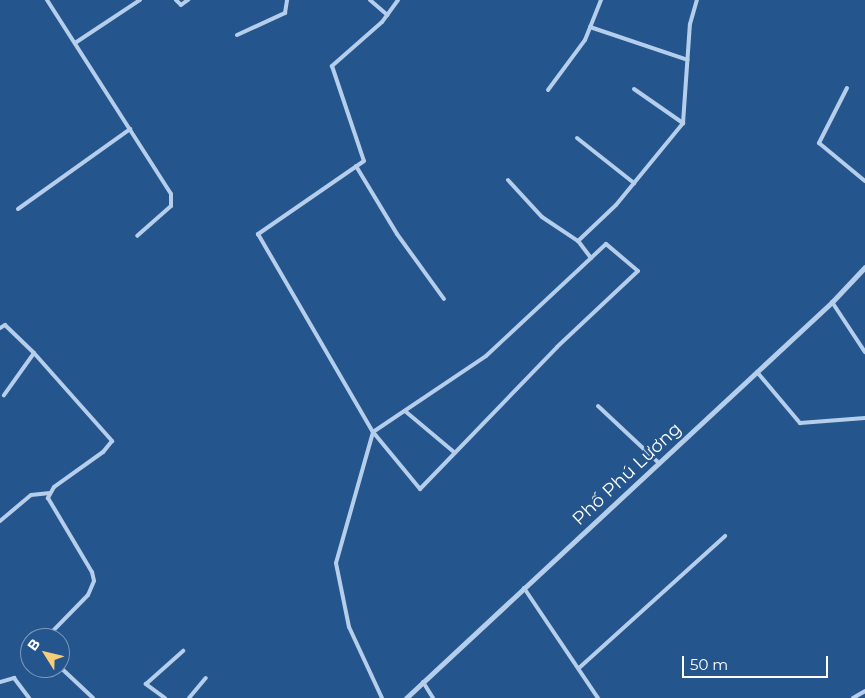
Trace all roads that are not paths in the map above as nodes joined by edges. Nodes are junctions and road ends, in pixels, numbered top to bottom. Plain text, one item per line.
1 (47, 0) edge
2 (140, 0) edge
3 (176, 0) edge
4 (188, 0) edge
5 (287, 0) edge
6 (370, 0) edge
7 (398, 0) edge
8 (601, 0) edge
9 (698, 0) edge
10 (387, 14) junction
11 (590, 27) junction
12 (237, 35) dead end
13 (75, 43) junction
14 (688, 60) junction
15 (634, 88) dead end
16 (847, 88) dead end
17 (548, 90) dead end
18 (683, 123) junction
19 (130, 129) junction
20 (577, 138) dead end
21 (356, 166) junction
22 (508, 180) dead end
23 (865, 181) edge
24 (634, 183) junction
25 (18, 209) dead end
26 (138, 236) dead end
27 (578, 241) junction
28 (591, 258) junction
29 (865, 267) edge
30 (444, 299) dead end
31 (832, 302) junction
32 (0, 328) edge
33 (865, 352) edge
34 (34, 353) junction
35 (757, 372) junction
36 (4, 394) dead end
37 (598, 406) dead end
38 (404, 411) junction
39 (865, 418) edge
40 (373, 432) junction
41 (454, 453) junction
42 (659, 463) junction
43 (50, 492) junction
44 (0, 521) edge
45 (725, 536) dead end
46 (524, 588) junction
47 (56, 628) edge
48 (183, 651) dead end
49 (579, 668) junction
50 (70, 676) edge
51 (206, 678) dead end
52 (0, 682) edge
53 (424, 682) junction
54 (865, 691) edge
55 (29, 698) edge
56 (93, 698) edge
57 (166, 698) edge
58 (189, 698) edge
59 (382, 698) edge
60 (406, 698) edge
61 (433, 698) edge
62 (598, 698) edge
63 (853, 698) edge

1 - 13 lane
2 - 13 lane
3 - 4 lane
5 - 12 lane
6 - 10 lane
7 - 10 lane
8 - 11 lane
9 - 14 lane
10 - 21 lane
11 - 14 lane
11 - 17 lane
13 - 19 lane
14 - 18 lane
15 - 18 lane
16 - 23 lane
18 - 24 lane
19 - 25 lane
19 - 26 lane
20 - 24 lane
21 - 30 lane
21 - 40 lane
22 - 27 lane
24 - 27 lane
27 - 28 lane
28 - 38 lane
28 - 41 lane
29 - 31 street, Phố Phú Lương
31 - 33 lane
31 - 35 street, Phố Phú Lương
32 - 34 lane
34 - 36 lane
34 - 43 lane
35 - 39 lane
35 - 42 street, Phố Phú Lương
37 - 42 lane
38 - 40 lane
38 - 41 lane
40 - 41 lane
40 - 59 lane
42 - 46 street, Phố Phú Lương
43 - 44 lane
43 - 47 lane
45 - 49 lane
46 - 49 lane
46 - 53 street, Phố Phú Lương
48 - 57 lane
49 - 62 lane
50 - 56 lane
51 - 58 lane
52 - 55 lane
53 - 60 street, Phố Phú Lương
53 - 61 lane
54 - 63 lane

